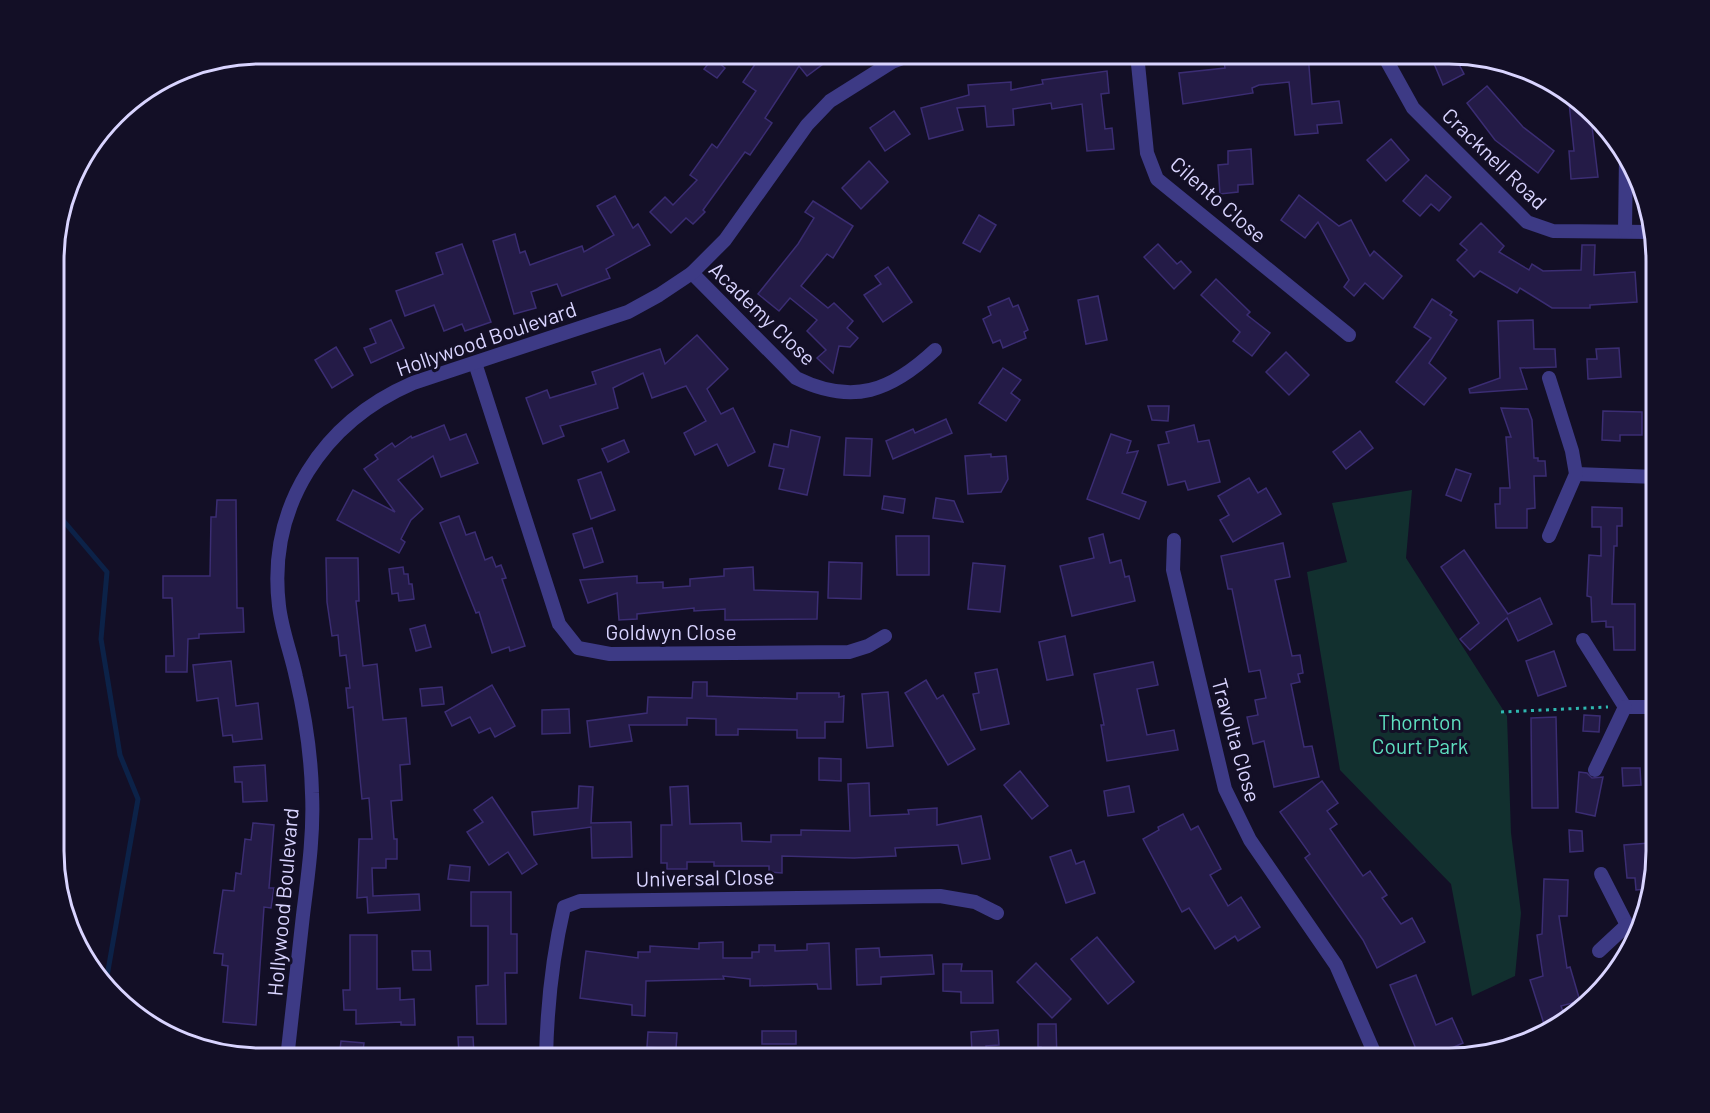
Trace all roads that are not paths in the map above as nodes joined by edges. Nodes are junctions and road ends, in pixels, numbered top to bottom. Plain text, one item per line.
1 (889, 64) edge
2 (1138, 64) edge
3 (1389, 64) edge
4 (1626, 176) edge
5 (1626, 231) junction
6 (1643, 232) edge
7 (692, 273) junction
8 (1349, 335) dead end
9 (935, 350) dead end
10 (475, 363) junction
11 (1550, 378) dead end
12 (1576, 474) junction
13 (1645, 477) edge
14 (1549, 537) dead end
15 (1174, 540) dead end
16 (885, 636) dead end
17 (1584, 640) dead end
18 (1625, 706) junction
19 (1645, 707) edge
20 (1595, 770) dead end
21 (1601, 874) dead end
22 (997, 913) dead end
23 (1631, 926) edge
24 (1630, 927) edge
25 (1599, 951) dead end
26 (288, 1048) edge
27 (547, 1048) edge
28 (1372, 1048) edge

1 - 7 street, Hollywood Boulevard
2 - 8 street, Cilento Close
3 - 5 street, Cracknell Road
4 - 5 street
5 - 6 street, Cracknell Road
7 - 9 street, Academy Close
7 - 10 street, Hollywood Boulevard
10 - 16 street, Goldwyn Close
10 - 26 street, Hollywood Boulevard
11 - 12 street
12 - 13 street
12 - 14 street
15 - 28 street, Travolta Close
17 - 18 street
18 - 19 street
18 - 20 street
21 - 23 street
22 - 27 street, Universal Close
24 - 25 street

